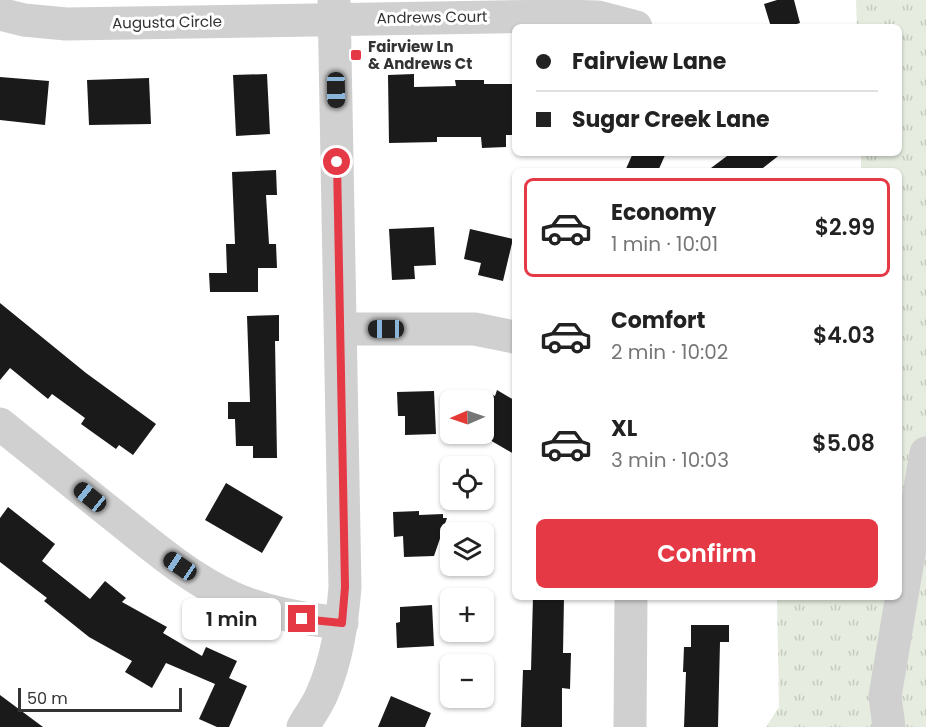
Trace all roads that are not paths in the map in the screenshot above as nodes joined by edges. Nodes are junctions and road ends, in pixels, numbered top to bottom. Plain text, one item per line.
1 (334, 9) edge
2 (0, 14) edge
3 (625, 24) edge
4 (341, 329) junction
5 (512, 337) edge
6 (0, 424) edge
7 (926, 453) edge
8 (902, 595) edge
9 (631, 600) edge
10 (901, 600) edge
11 (342, 623) junction
12 (303, 727) edge
13 (630, 727) edge
14 (889, 727) edge

1 - 2 street, Augusta Circle
1 - 3 street, Andrews Court
1 - 4 street
4 - 5 street
4 - 11 street
6 - 11 street
7 - 8 street
9 - 13 street
10 - 14 street
11 - 12 street

